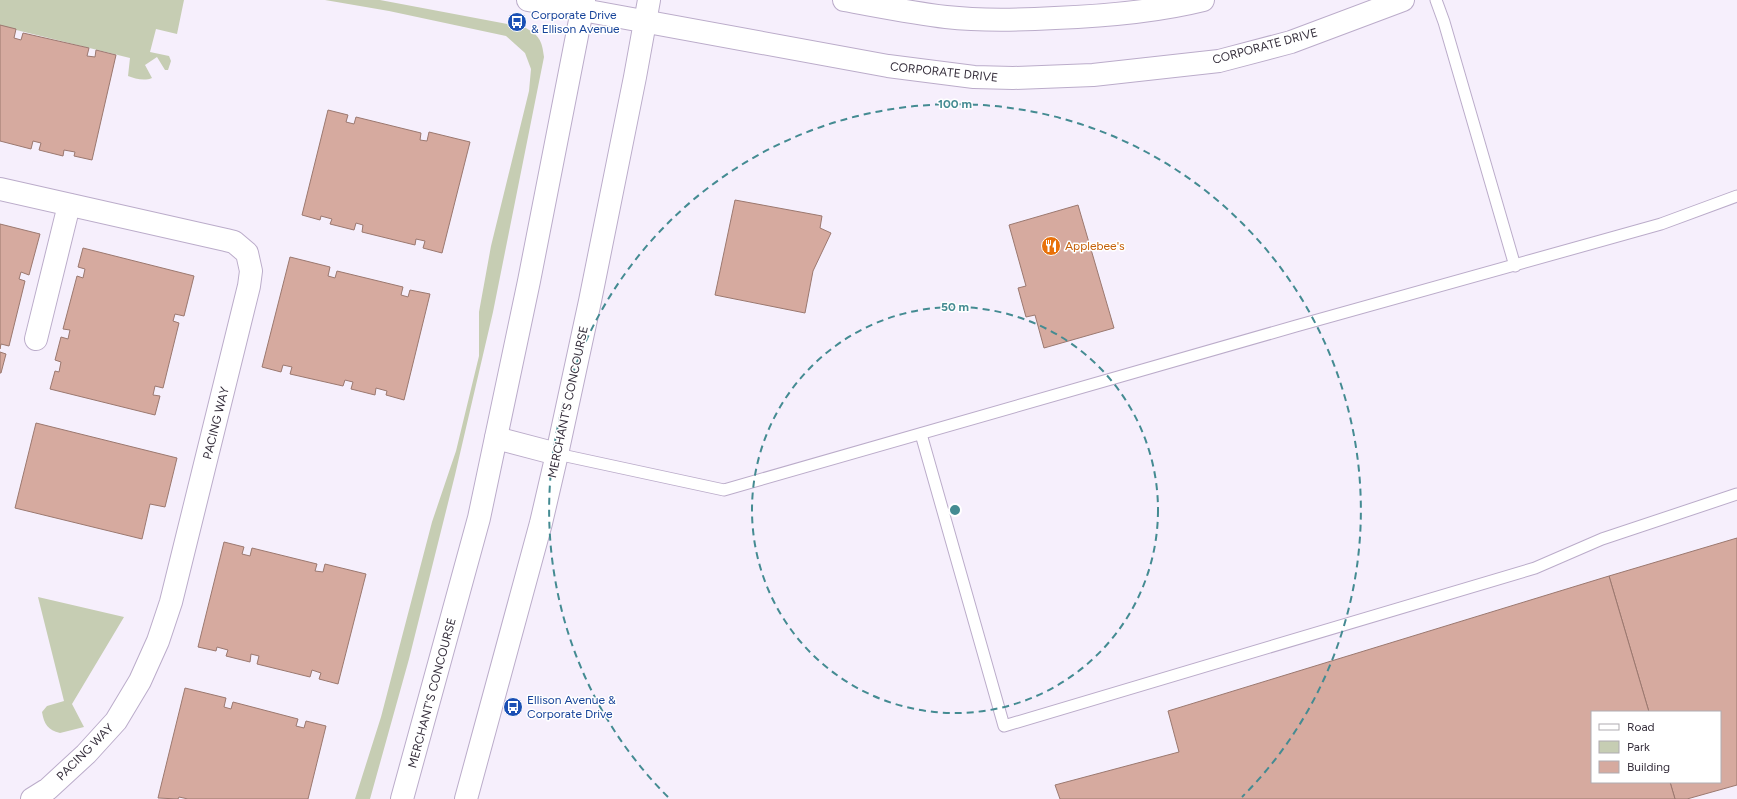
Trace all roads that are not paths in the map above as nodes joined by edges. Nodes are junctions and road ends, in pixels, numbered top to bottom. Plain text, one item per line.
1 (528, 0) edge
2 (844, 0) edge
3 (1203, 0) edge
4 (1403, 0) edge
5 (1436, 0) edge
6 (583, 5) edge
7 (647, 10) edge
8 (0, 189) edge
9 (1737, 196) edge
10 (69, 205) junction
11 (1515, 266) junction
12 (36, 339) dead end
13 (920, 434) junction
14 (496, 438) junction
15 (557, 454) junction
16 (1737, 494) edge
17 (32, 799) edge
18 (402, 799) edge
19 (466, 799) edge

1 - 6 street, CORPORATE DRIVE
2 - 3 street
4 - 7 street, CORPORATE DRIVE
5 - 11 lane
6 - 7 street, CORPORATE DRIVE
6 - 14 street, MERCHANT'S CONCOURSE
7 - 15 street, MERCHANT'S CONCOURSE
8 - 10 street, PACING WAY
9 - 11 lane
10 - 12 street
10 - 17 street, PACING WAY
11 - 13 lane
13 - 15 lane
13 - 16 lane
14 - 15 street
14 - 18 street, MERCHANT'S CONCOURSE
15 - 19 street, MERCHANT'S CONCOURSE

